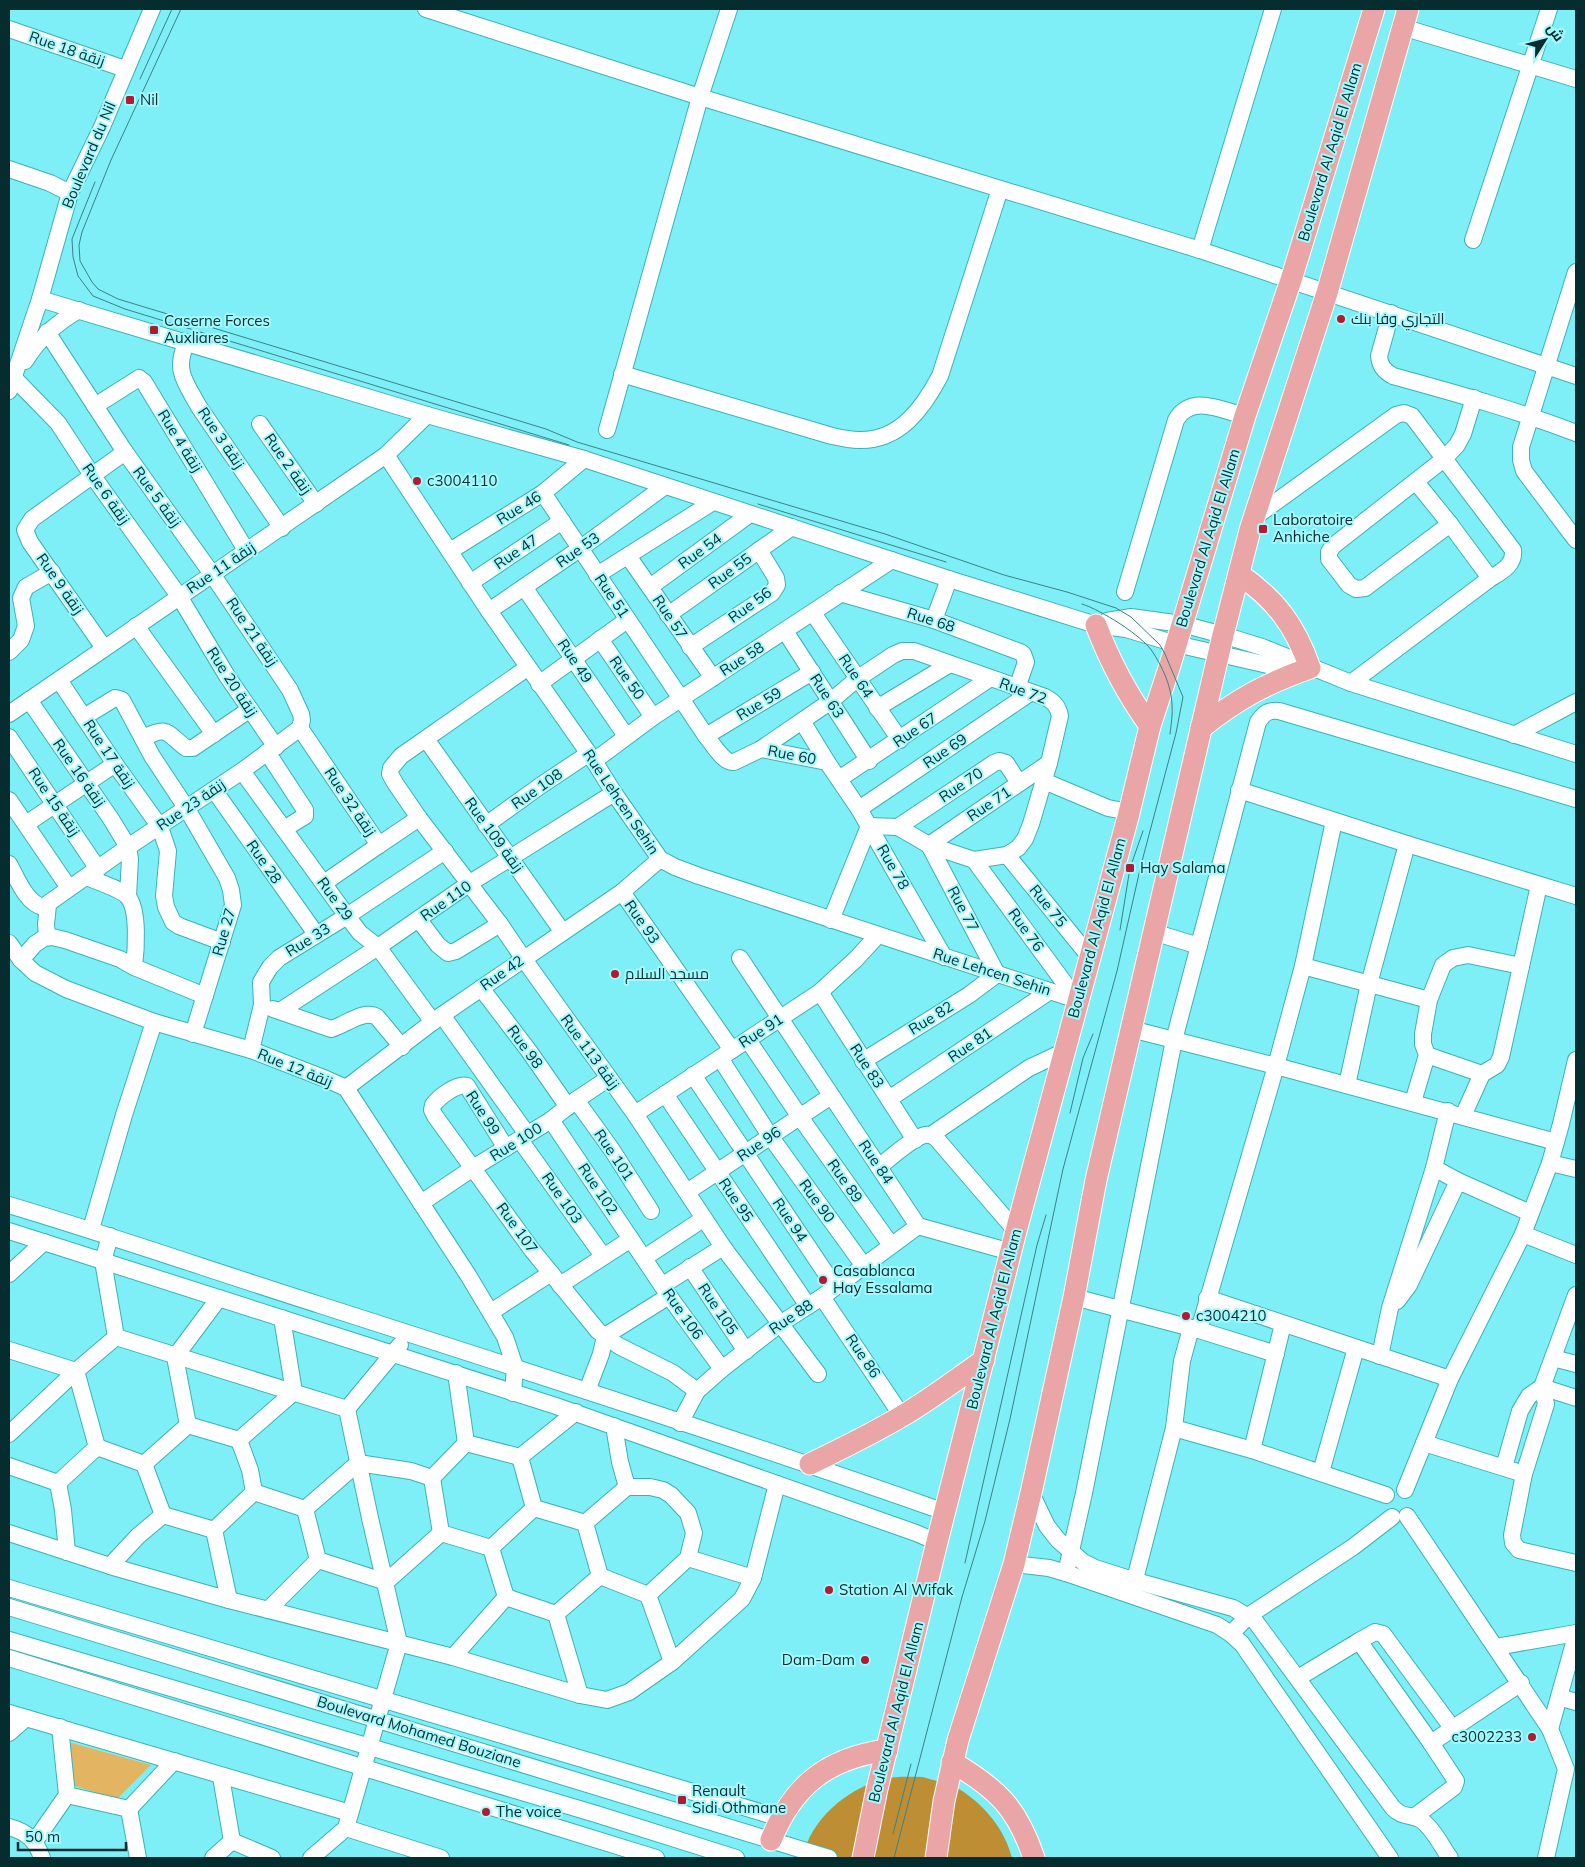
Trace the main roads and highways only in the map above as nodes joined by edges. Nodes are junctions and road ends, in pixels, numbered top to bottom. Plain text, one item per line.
1 (1374, 9) edge
2 (1405, 18) edge
3 (1239, 574) junction
4 (1096, 625) road end
5 (1150, 726) junction
6 (1201, 728) junction
7 (984, 1360) junction
8 (810, 1464) road end
9 (887, 1750) junction
10 (952, 1762) junction
11 (771, 1840) road end
12 (863, 1858) edge
13 (936, 1858) edge
14 (1034, 1858) edge

1 - 5 main road, Boulevard Al Aqid El Allam
2 - 3 main road
3 - 6 main road
3 - 6 main road
4 - 5 main road
5 - 7 main road, Boulevard Al Aqid El Allam
6 - 10 main road
7 - 8 main road
7 - 9 main road, Boulevard Al Aqid El Allam
9 - 11 main road
9 - 12 main road, Boulevard Al Aqid El Allam
10 - 13 main road
10 - 14 main road

